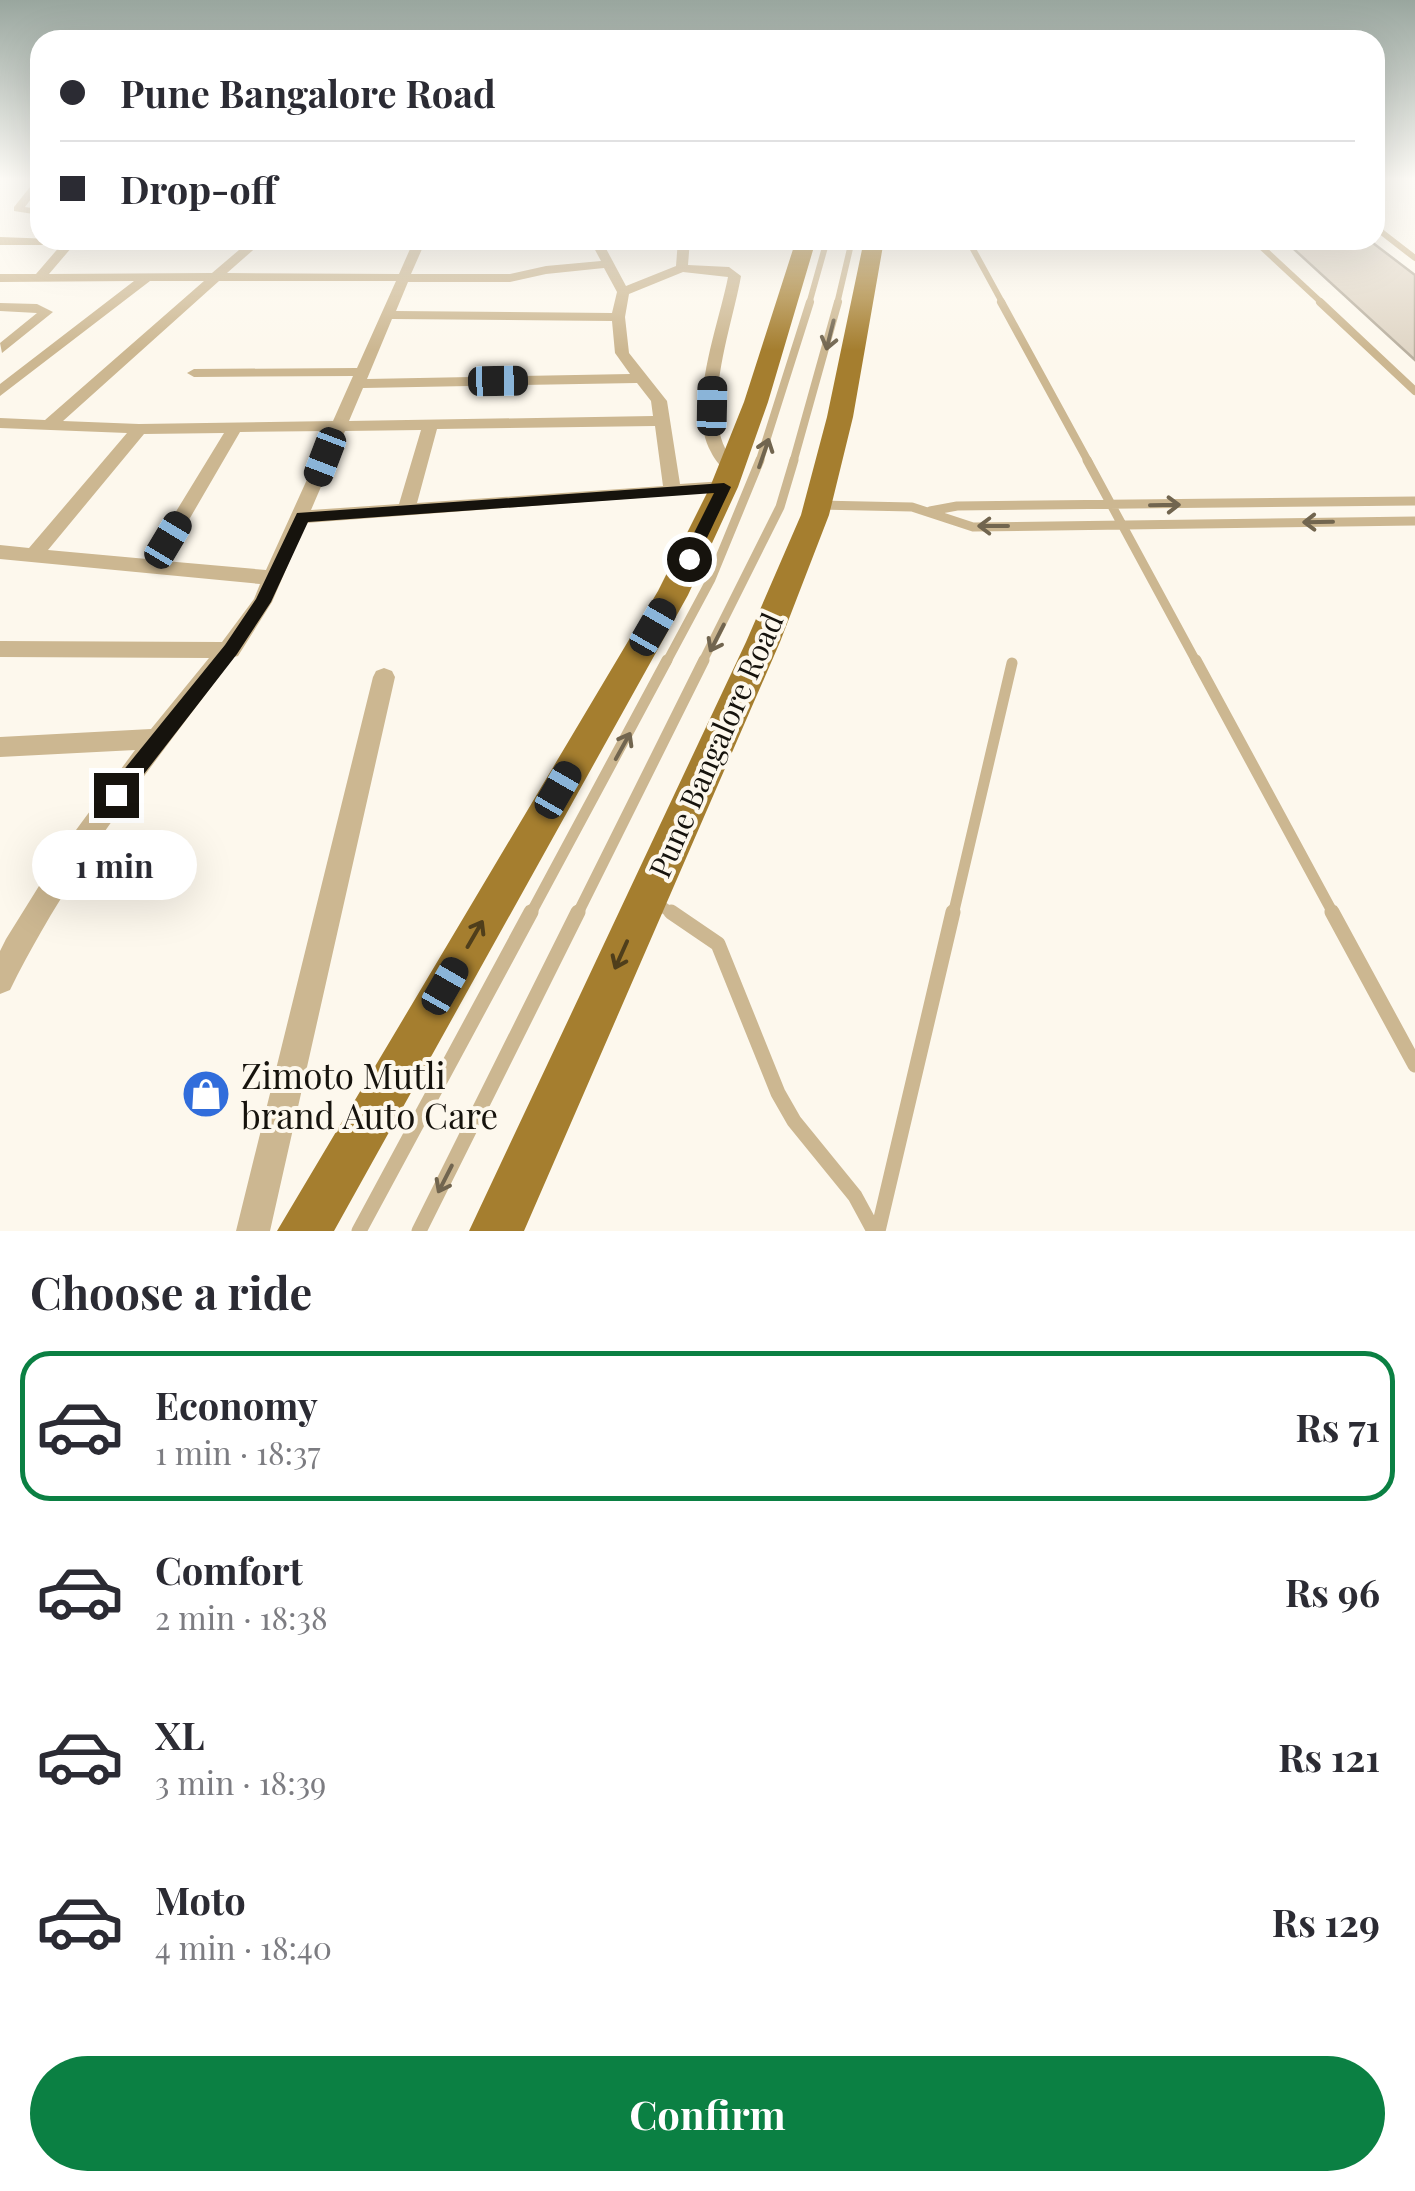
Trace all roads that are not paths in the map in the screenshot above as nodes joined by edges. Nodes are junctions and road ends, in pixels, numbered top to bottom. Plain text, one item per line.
1 (1385, 235) edge
2 (0, 241) edge
3 (30, 241) edge
4 (63, 250) edge
5 (245, 250) edge
6 (415, 250) edge
7 (601, 250) edge
8 (683, 250) edge
9 (803, 250) edge
10 (824, 250) edge
11 (850, 250) edge
12 (872, 250) edge
13 (973, 250) edge
14 (1265, 250) edge
15 (1415, 258) edge
16 (609, 264) junction
17 (682, 268) junction
18 (148, 277) junction
19 (214, 277) junction
20 (0, 278) edge
21 (402, 278) junction
22 (38, 279) junction
23 (623, 292) junction
24 (0, 307) edge
25 (386, 314) junction
26 (618, 317) junction
27 (1, 348) edge
28 (46, 356) junction
29 (194, 373) dead end
30 (358, 378) junction
31 (642, 378) junction
32 (0, 391) edge
33 (1415, 391) edge
34 (663, 420) junction
35 (0, 423) edge
36 (430, 425) junction
37 (47, 427) junction
38 (336, 427) junction
39 (234, 429) junction
40 (139, 430) junction
41 (727, 477) junction
42 (672, 492) junction
43 (1415, 501) edge
44 (817, 505) junction
45 (1112, 506) junction
46 (406, 511) junction
47 (929, 512) junction
48 (302, 517) junction
49 (1415, 521) edge
50 (1123, 526) junction
51 (0, 552) edge
52 (32, 557) junction
53 (151, 568) junction
54 (274, 578) junction
55 (0, 649) edge
56 (231, 650) junction
57 (1012, 663) dead end
58 (384, 677) dead end
59 (157, 739) junction
60 (0, 747) edge
61 (648, 897) junction
62 (0, 980) edge
63 (1415, 1066) edge
64 (253, 1231) edge
65 (304, 1231) edge
66 (359, 1231) edge
67 (419, 1231) edge
68 (496, 1231) edge
69 (876, 1231) edge

1 - 15 lane
2 - 3 street
4 - 22 street
5 - 19 street
6 - 21 street
7 - 16 street
8 - 17 street
9 - 41 main road
66 -> 10 lane
11 -> 67 lane
12 - 44 main road, Pune Bangalore Road
13 - 45 lane
14 - 33 lane
16 - 21 street
16 - 23 street
17 - 23 street
17 - 41 street
18 - 19 street
18 - 22 street
18 - 28 street
19 - 21 street
19 - 37 street
20 - 22 street
21 - 25 street
23 - 26 street
24 - 27 street
25 - 26 street
25 - 30 street
26 - 31 street
27 - 28 street
28 - 32 street
29 - 30 street
30 - 31 street
30 - 38 street
31 - 34 street
34 - 36 street
34 - 42 street
35 - 37 street
36 - 38 street
36 - 46 street
37 - 40 street
38 - 39 street
38 - 48 street
39 - 40 street
39 - 53 street
40 - 52 street
41 - 42 street
65 -> 41 main road
42 - 46 street
45 -> 43 lane
44 - 47 lane
44 - 61 main road, Pune Bangalore Road
45 - 47 lane
45 - 50 lane
46 - 48 street
50 -> 47 lane
48 - 54 street
49 -> 50 lane
50 - 63 lane
51 - 52 street
52 - 53 street
53 - 54 street
54 - 56 street
55 - 56 street
56 - 59 street
57 - 69 lane
58 - 64 street
59 - 60 street
59 - 62 street
61 -> 68 main road, Pune Bangalore Road
61 - 69 lane

